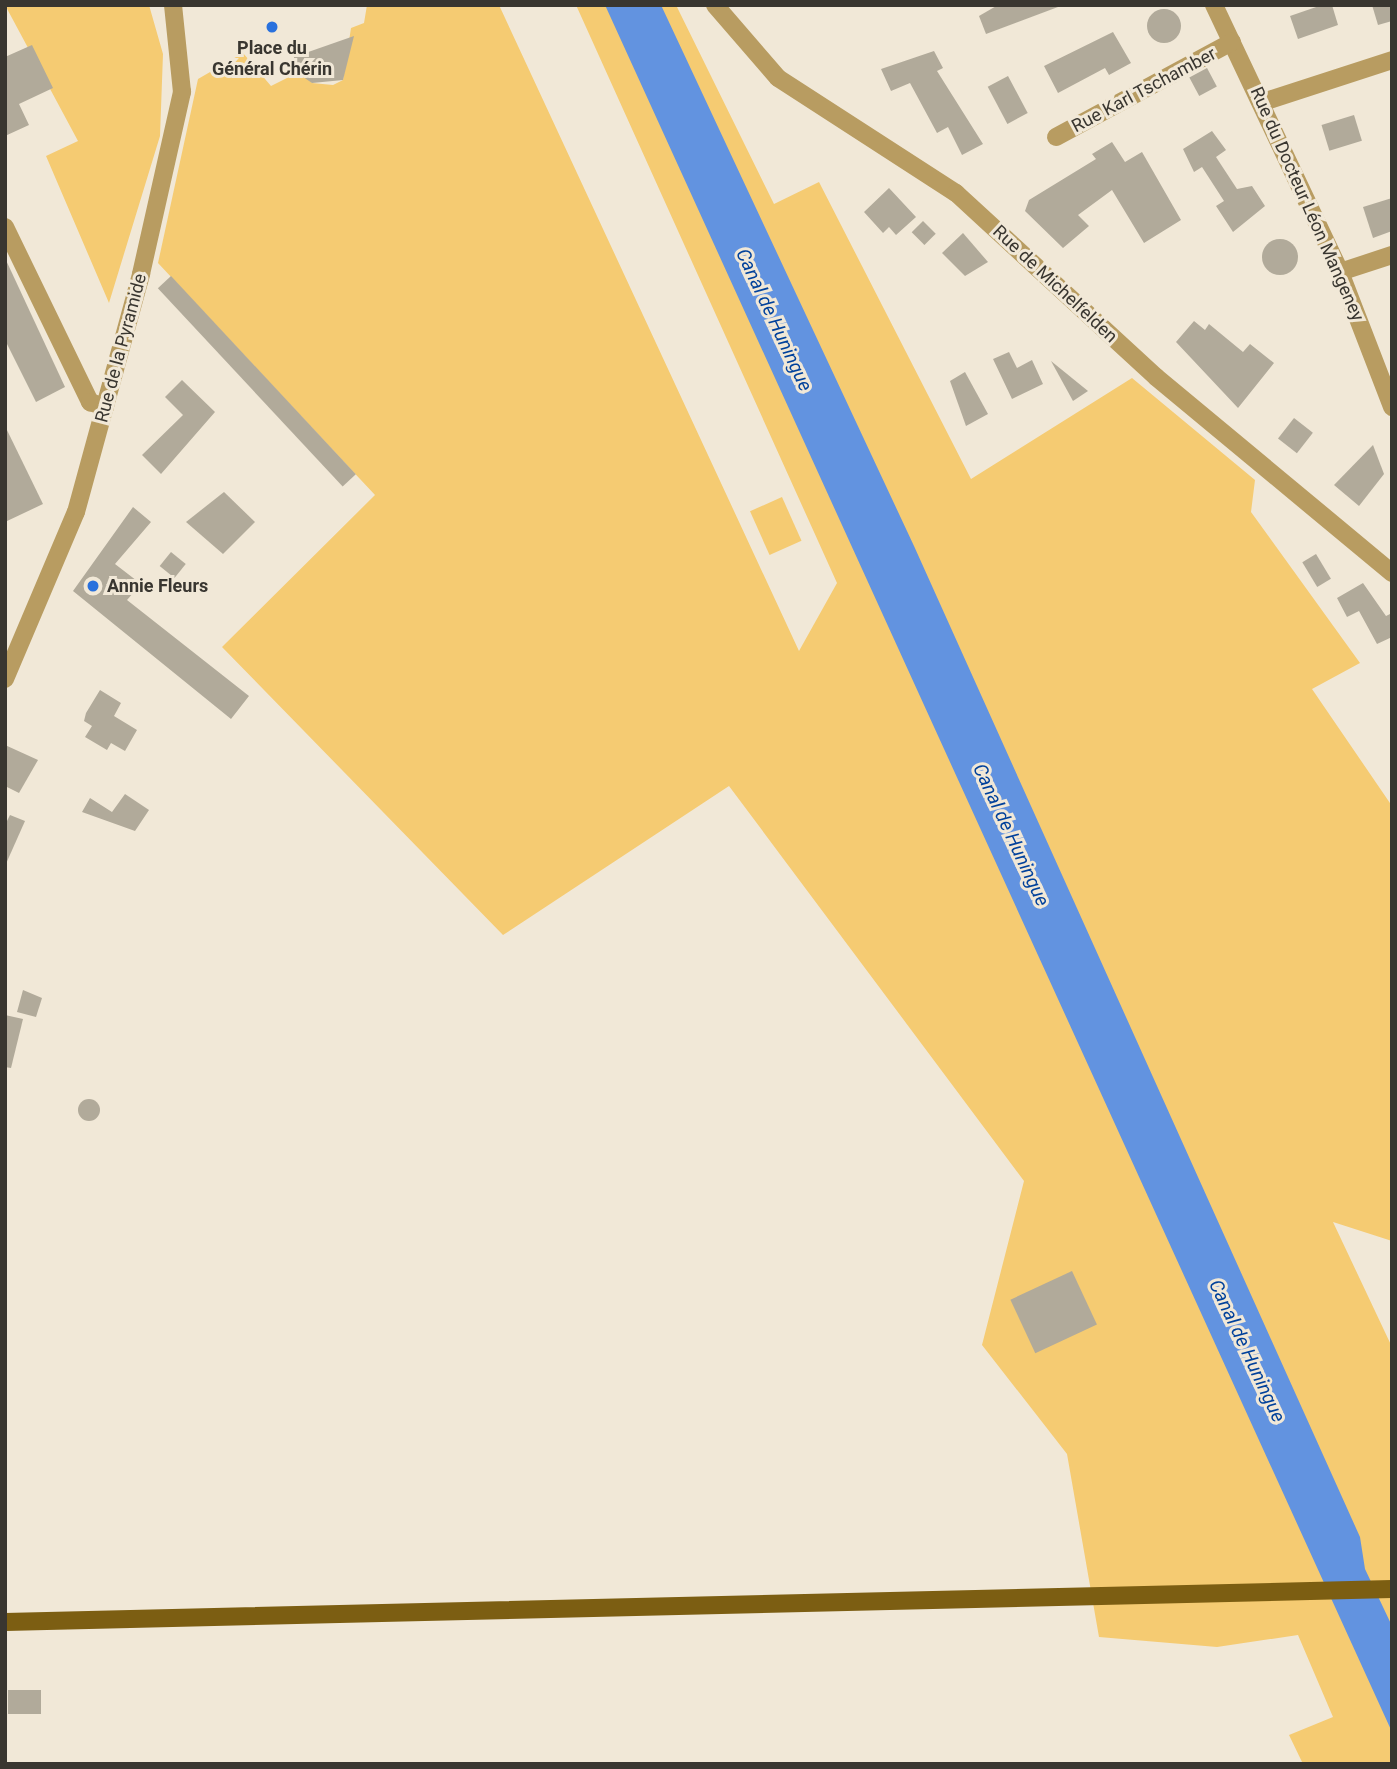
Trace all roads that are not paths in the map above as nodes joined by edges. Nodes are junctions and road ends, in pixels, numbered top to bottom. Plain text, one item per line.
1 (173, 5) edge
2 (715, 5) edge
3 (1214, 5) edge
4 (1232, 42) junction
5 (1392, 60) edge
6 (1263, 102) junction
7 (1056, 137) dead end
8 (5, 227) edge
9 (1392, 255) edge
10 (1340, 272) junction
11 (106, 407) junction
12 (1392, 407) edge
13 (1392, 573) edge
14 (5, 679) edge
15 (1392, 1589) edge
16 (5, 1622) edge

1 - 11 street, Rue de la Pyramide
2 - 13 street, Rue de Michelfelden
3 - 4 street, Rue du Docteur Léon Mangeney
4 - 6 street, Rue du Docteur Léon Mangeney
4 - 7 street, Rue Karl Tschamber
5 - 6 street
6 - 10 street, Rue du Docteur Léon Mangeney
8 - 11 street
9 - 10 street
10 - 12 street, Rue du Docteur Léon Mangeney
11 - 14 street, Rue de la Pyramide
15 - 16 main road

